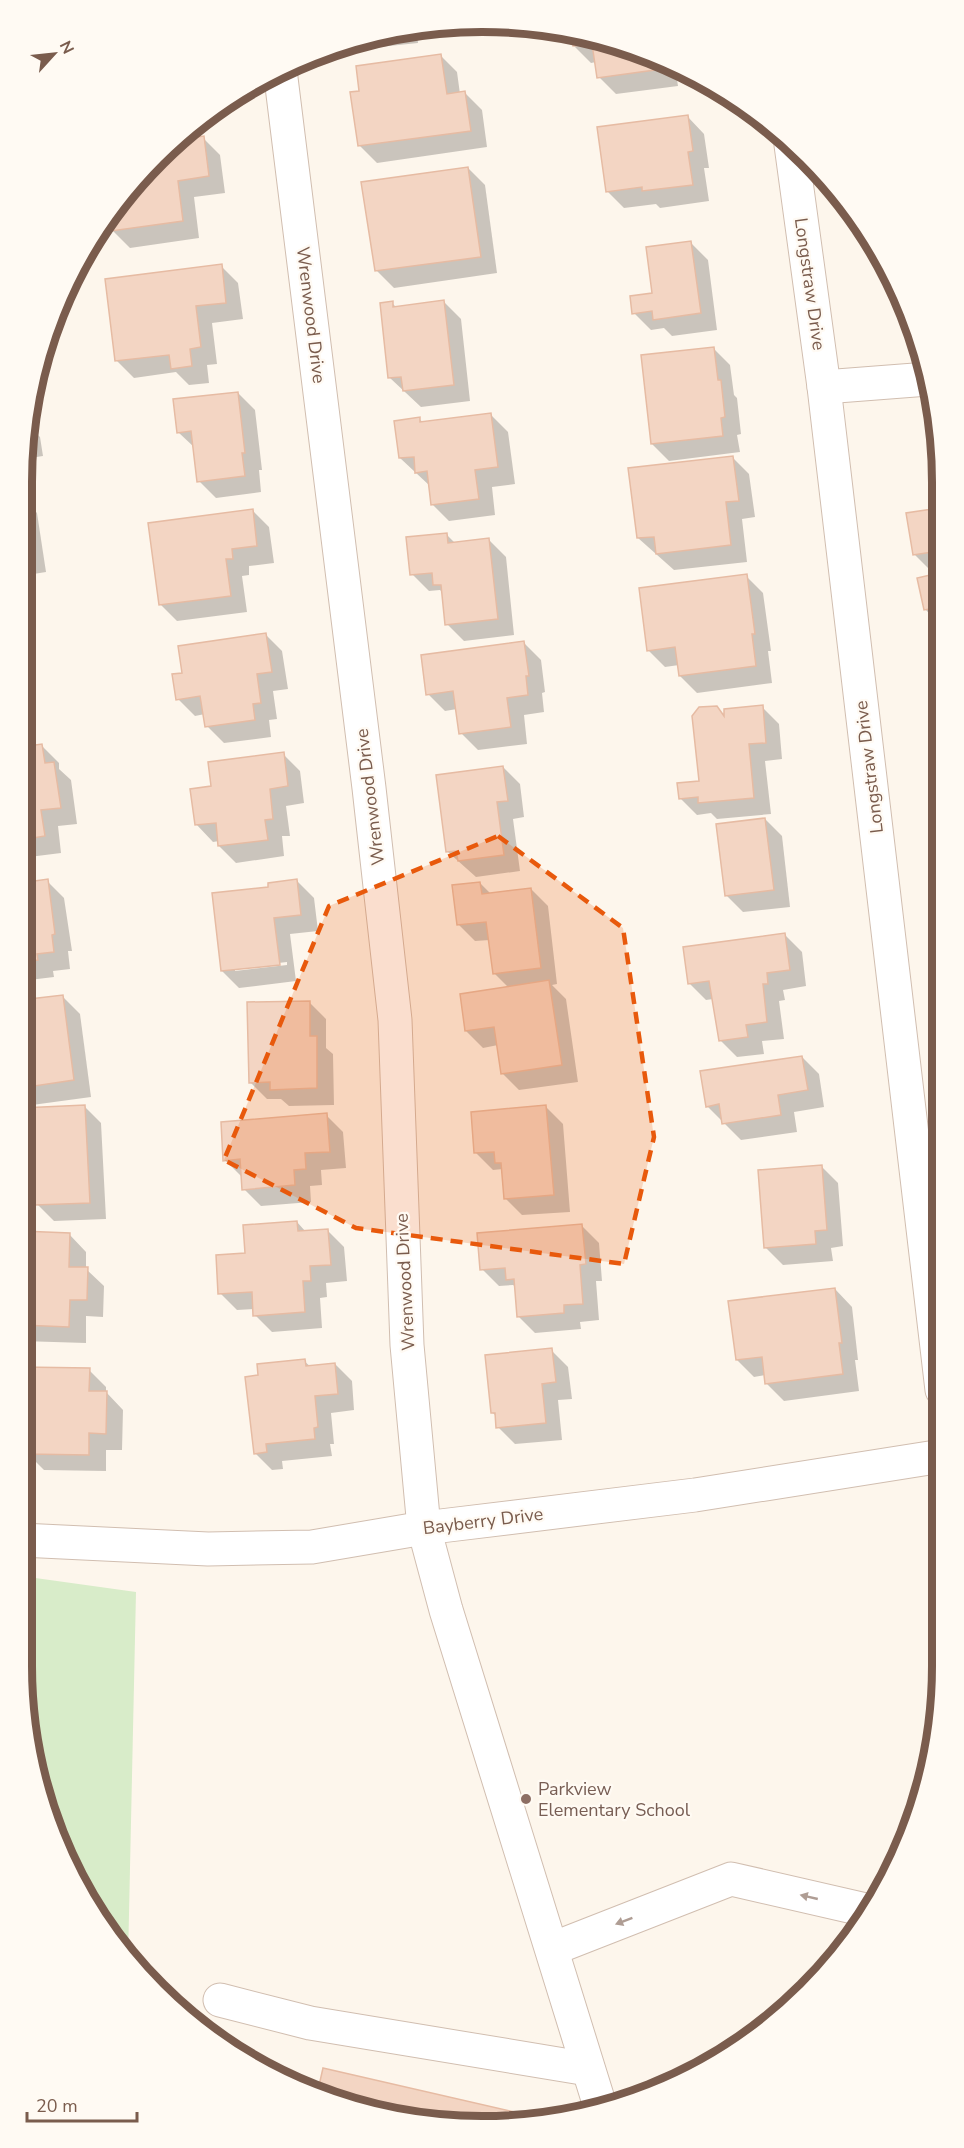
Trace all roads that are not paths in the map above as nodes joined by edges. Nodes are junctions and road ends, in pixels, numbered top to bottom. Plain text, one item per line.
1 (281, 79) edge
2 (792, 155) edge
3 (921, 380) edge
4 (824, 387) junction
5 (932, 1305) edge
6 (932, 1458) edge
7 (424, 1528) junction
8 (32, 1541) edge
9 (861, 1909) edge
10 (552, 1949) junction
11 (220, 2000) dead end
12 (595, 2091) edge

1 - 7 street, Wrenwood Drive
2 - 4 street, Longstraw Drive
3 - 4 street
4 - 5 street, Longstraw Drive
6 - 7 street, Bayberry Drive
7 - 8 street, Bayberry Drive
7 - 10 street, Wrenwood Drive
9 -> 10 street
10 - 12 street, Wrenwood Drive
11 - 12 street

